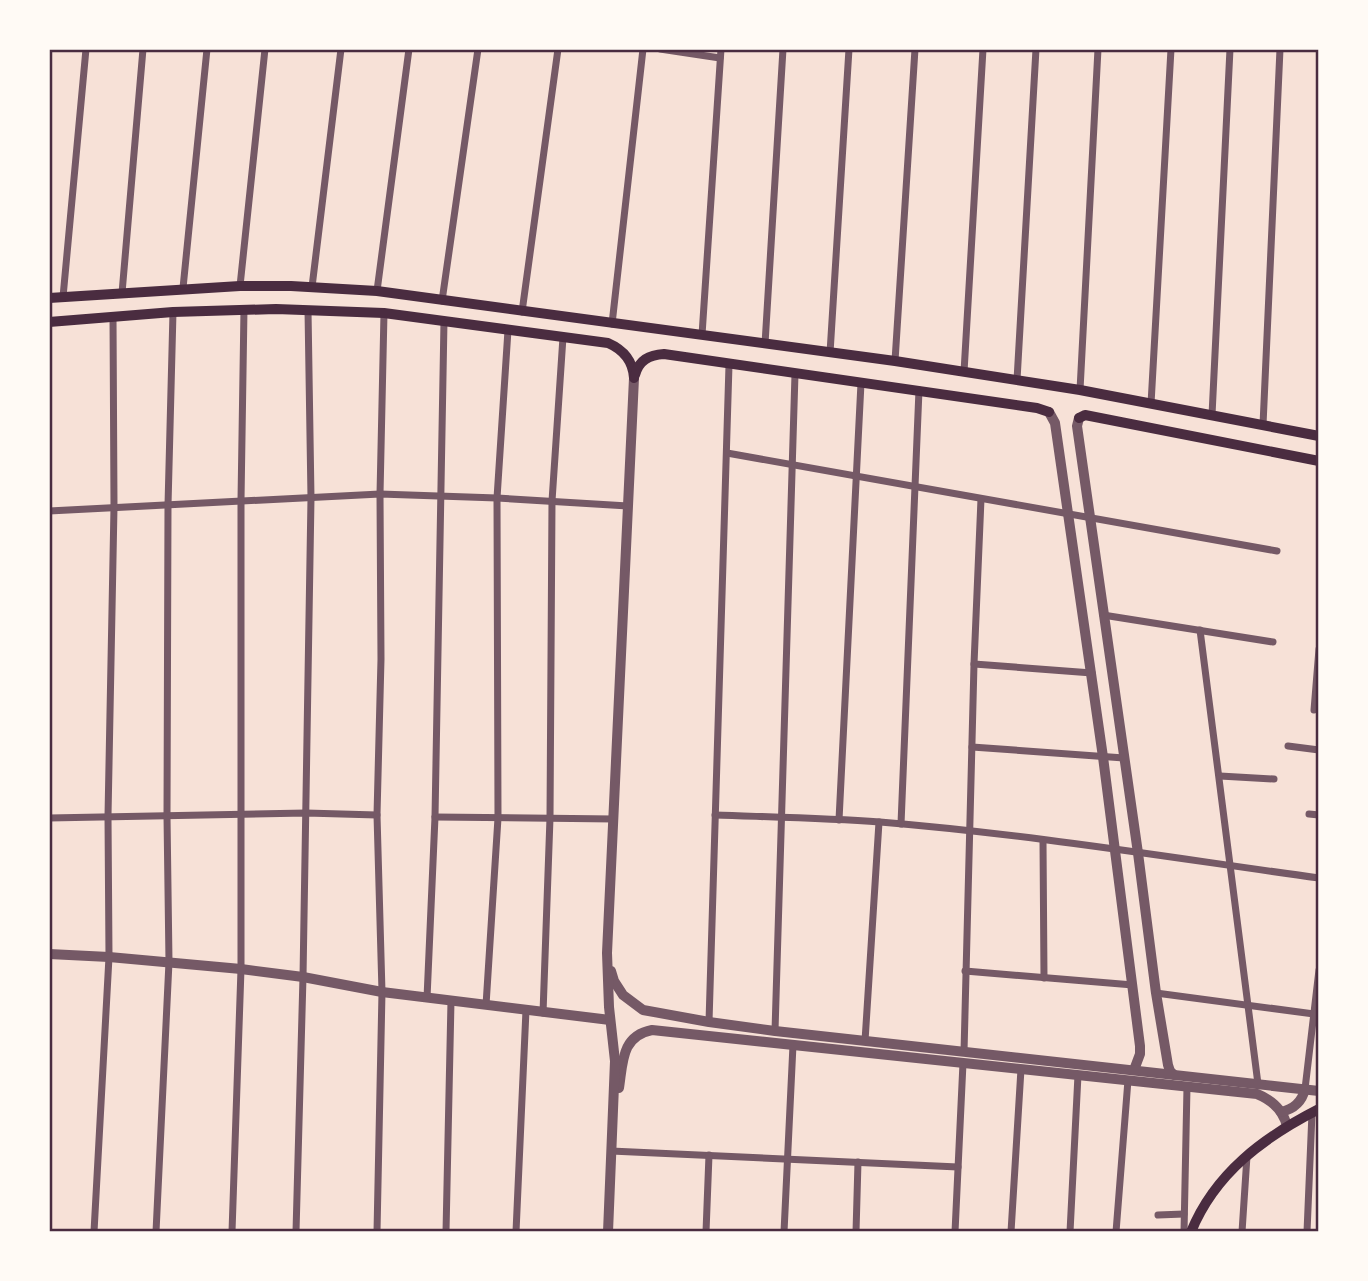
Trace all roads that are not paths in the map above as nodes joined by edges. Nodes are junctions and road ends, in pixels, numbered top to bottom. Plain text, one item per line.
1 (86, 49) edge
2 (143, 49) edge
3 (207, 49) edge
4 (265, 49) edge
5 (341, 49) edge
6 (409, 49) edge
7 (478, 49) edge
8 (558, 49) edge
9 (643, 49) edge
10 (660, 49) edge
11 (783, 49) edge
12 (849, 49) edge
13 (915, 49) edge
14 (983, 49) edge
15 (1036, 49) edge
16 (1098, 49) edge
17 (1171, 49) edge
18 (1230, 49) edge
19 (1280, 49) edge
20 (720, 53) edge
21 (240, 286) junction
22 (212, 287) junction
23 (312, 287) junction
24 (183, 288) junction
25 (377, 291) junction
26 (122, 293) junction
27 (63, 297) junction
28 (49, 298) edge
29 (442, 301) junction
30 (244, 309) junction
31 (212, 310) junction
32 (308, 310) junction
33 (173, 312) junction
34 (522, 312) junction
35 (384, 313) junction
36 (113, 316) junction
37 (444, 321) junction
38 (49, 323) edge
39 (612, 324) junction
40 (508, 330) junction
41 (667, 331) junction
42 (702, 335) junction
43 (563, 337) junction
44 (765, 344) junction
45 (831, 353) junction
46 (664, 354) junction
47 (895, 361) junction
48 (729, 365) junction
49 (964, 372) junction
50 (795, 374) junction
51 (634, 378) junction
52 (1017, 380) junction
53 (861, 383) junction
54 (919, 390) junction
55 (1080, 390) junction
56 (1151, 404) junction
57 (1049, 412) joint
58 (1212, 415) junction
59 (1079, 418) joint
60 (1264, 425) junction
61 (1319, 436) edge
62 (727, 453) junction
63 (1319, 461) edge
64 (792, 465) junction
65 (857, 477) junction
66 (915, 487) junction
67 (380, 494) junction
68 (440, 496) junction
69 (311, 498) junction
70 (497, 498) junction
71 (981, 499) junction
72 (241, 500) junction
73 (552, 501) junction
74 (168, 505) junction
75 (628, 506) junction
76 (114, 508) junction
77 (49, 511) edge
78 (1069, 514) junction
79 (1090, 518) junction
80 (1277, 551) dead end
81 (1103, 615) junction
82 (1200, 631) junction
83 (1273, 642) dead end
84 (1319, 649) edge
85 (974, 664) junction
86 (1092, 673) junction
87 (1314, 710) dead end
88 (1288, 746) dead end
89 (972, 747) junction
90 (1319, 750) edge
91 (1103, 757) junction
92 (1124, 758) junction
93 (1220, 776) junction
94 (1274, 779) dead end
95 (240, 813) junction
96 (306, 813) junction
97 (1309, 814) dead end
98 (715, 815) junction
99 (1319, 815) edge
100 (108, 816) junction
101 (167, 816) junction
102 (377, 816) junction
103 (435, 817) junction
104 (781, 817) junction
105 (49, 818) edge
106 (498, 818) junction
107 (550, 818) junction
108 (614, 820) junction
109 (839, 820) junction
110 (880, 822) junction
111 (901, 824) junction
112 (970, 832) junction
113 (1042, 841) junction
114 (1116, 850) junction
115 (1138, 853) junction
116 (1231, 866) junction
117 (1319, 878) edge
118 (607, 953) junction
119 (49, 954) edge
120 (110, 957) junction
121 (169, 962) junction
122 (241, 969) junction
123 (1319, 970) edge
124 (965, 971) junction
125 (303, 977) junction
126 (1044, 978) junction
127 (1318, 981) edge
128 (1133, 985) junction
129 (382, 992) junction
130 (1156, 993) junction
131 (427, 998) junction
132 (452, 1001) junction
133 (486, 1005) junction
134 (1249, 1005) junction
135 (526, 1010) junction
136 (543, 1013) junction
137 (1314, 1014) junction
138 (610, 1020) junction
139 (709, 1022) junction
140 (775, 1031) junction
141 (865, 1041) junction
142 (793, 1045) junction
143 (1315, 1048) edge
144 (964, 1057) junction
145 (1021, 1069) junction
146 (1134, 1070) junction
147 (1079, 1075) junction
148 (1174, 1075) junction
149 (1128, 1080) junction
150 (1258, 1084) junction
151 (1187, 1087) junction
152 (1305, 1089) junction
153 (1319, 1091) edge
154 (612, 1108) junction
155 (1315, 1111) edge
156 (1281, 1112) junction
157 (1287, 1126) junction
158 (611, 1151) junction
159 (709, 1155) junction
160 (1247, 1155) junction
161 (788, 1159) junction
162 (858, 1162) junction
163 (958, 1167) junction
164 (1184, 1214) junction
165 (1158, 1215) dead end
166 (94, 1232) edge
167 (156, 1232) edge
168 (232, 1232) edge
169 (296, 1232) edge
170 (377, 1232) edge
171 (446, 1232) edge
172 (516, 1232) edge
173 (608, 1232) edge
174 (706, 1232) edge
175 (784, 1232) edge
176 (856, 1232) edge
177 (954, 1232) edge
178 (1011, 1232) edge
179 (1070, 1232) edge
180 (1116, 1232) edge
181 (1184, 1232) edge
182 (1191, 1232) edge
183 (1242, 1232) edge
184 (1307, 1232) edge

1 - 27 street
2 - 26 street
3 - 24 street
4 - 21 street
5 - 23 street
6 - 25 street
7 - 29 street
8 - 34 street
9 - 39 street
10 - 20 street
11 - 44 street
12 - 45 street
13 - 47 street
14 - 49 street
15 - 52 street
16 - 55 street
17 - 56 street
18 - 58 street
19 - 60 street
20 - 42 street
21 - 22 main road
21 - 23 main road
22 - 24 main road
22 - 31 main road
23 - 25 main road
24 - 26 main road
25 - 29 main road
26 - 27 main road
27 - 28 main road
29 - 34 main road
30 - 31 main road
30 - 32 main road
30 - 72 street
31 - 33 main road
32 - 35 main road
32 - 69 street
33 - 36 main road
33 - 74 street
34 - 39 main road
35 - 37 main road
35 - 67 street
36 - 38 main road
36 - 76 street
37 - 40 main road
37 - 68 street
39 - 41 main road
40 - 43 main road
40 - 70 street
41 - 42 main road
41 - 46 main road
42 - 44 main road
43 - 51 main road
43 - 73 street
44 - 45 main road
45 - 47 main road
46 - 48 main road
46 - 51 main road
47 - 49 main road
48 - 50 main road
48 - 62 street
49 - 52 main road
50 - 53 main road
50 - 64 street
51 - 75 street
52 - 55 main road
53 - 54 main road
53 - 65 street
54 - 57 main road
54 - 66 street
55 - 56 main road
56 - 58 main road
57 - 78 street
58 - 60 main road
59 - 63 main road
59 - 79 street
60 - 61 main road
62 - 64 street
62 - 98 street
64 - 65 street
64 - 104 street
65 - 66 street
65 - 109 street
66 - 71 street
66 - 111 street
67 - 68 street
67 - 69 street
67 - 102 street
68 - 70 street
68 - 103 street
69 - 72 street
69 - 96 street
70 - 73 street
70 - 106 street
71 - 78 street
71 - 85 street
72 - 74 street
72 - 95 street
73 - 75 street
73 - 107 street
74 - 76 street
74 - 101 street
75 - 108 street
76 - 77 street
76 - 100 street
78 - 79 street
78 - 86 street
79 - 80 street
79 - 81 street
81 - 82 street
81 - 92 street
82 - 83 street
82 - 93 street
84 - 87 street
85 - 86 street
85 - 89 street
86 - 91 street
88 - 90 street
89 - 91 street
89 - 112 street
91 - 92 street
91 - 114 street
92 - 115 street
93 - 94 street
93 - 116 street
95 - 96 street
95 - 101 street
95 - 122 street
96 - 102 street
96 - 125 street
97 - 99 street
98 - 104 street
98 - 139 street
100 - 101 street
100 - 105 street
100 - 120 street
101 - 121 street
102 - 129 street
103 - 106 street
103 - 131 street
104 - 109 street
104 - 140 street
106 - 107 street
106 - 133 street
107 - 108 street
107 - 136 street
108 - 118 street
109 - 110 street
110 - 111 street
110 - 141 street
111 - 112 street
112 - 113 street
112 - 124 street
113 - 114 street
113 - 126 street
114 - 115 street
114 - 128 street
115 - 116 street
115 - 130 street
116 - 117 street
116 - 134 street
118 - 138 street
118 - 139 street
119 - 120 street
120 - 121 street
120 - 166 street
121 - 122 street
121 - 167 street
122 - 125 street
122 - 168 street
123 - 127 street
124 - 126 street
124 - 144 street
125 - 129 street
125 - 169 street
126 - 128 street
127 - 137 street
128 - 146 street
129 - 131 street
129 - 170 street
130 - 134 street
130 - 148 street
131 - 132 street
132 - 133 street
132 - 171 street
133 - 135 street
134 - 137 street
134 - 150 street
135 - 136 street
135 - 172 street
136 - 138 street
137 - 143 street
138 - 154 street
139 - 140 street
140 - 141 street
141 - 144 street
142 - 144 street
142 - 154 street
142 - 161 street
143 - 152 street
144 - 145 street
144 - 146 street
144 - 163 street
145 - 147 street
145 - 178 street
146 - 148 street
147 - 149 street
147 - 179 street
148 - 150 street
149 - 151 street
149 - 180 street
150 - 152 street
151 - 156 street
151 - 164 street
152 - 153 street
152 - 156 street
154 - 158 street
155 - 157 main road
155 - 184 street
156 - 157 street
157 - 160 main road
158 - 159 street
158 - 173 street
159 - 161 street
159 - 174 street
160 - 182 main road
160 - 183 street
161 - 162 street
161 - 175 street
162 - 163 street
162 - 176 street
163 - 177 street
164 - 165 street
164 - 181 street

